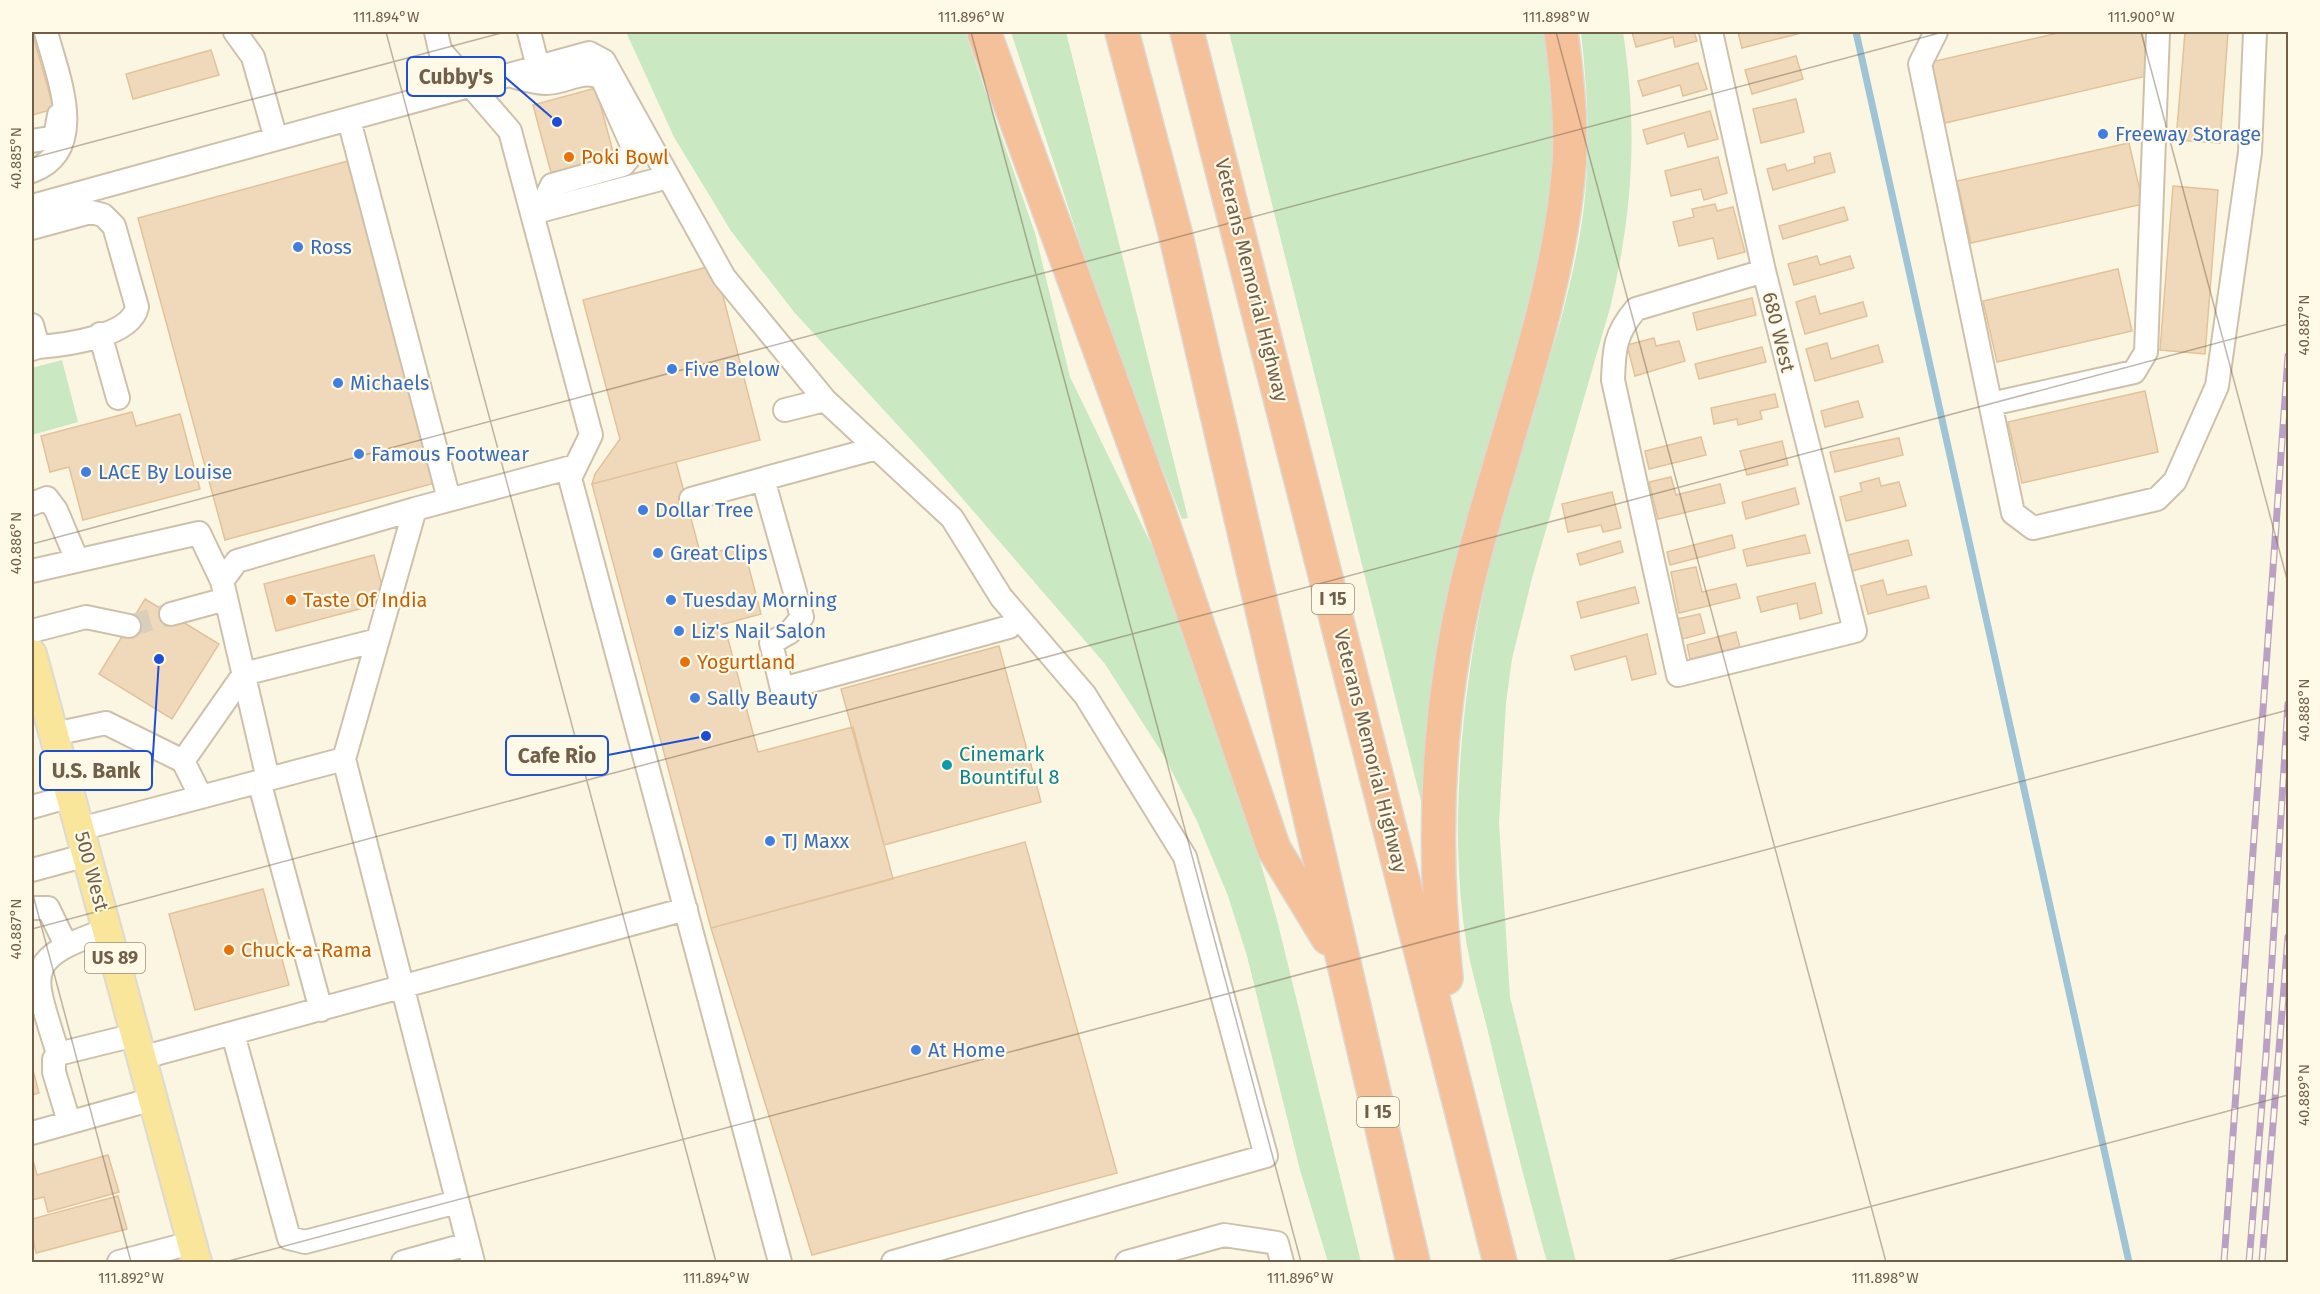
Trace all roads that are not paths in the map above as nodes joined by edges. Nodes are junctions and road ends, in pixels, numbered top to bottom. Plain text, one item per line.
1 (46, 32) edge
2 (235, 32) edge
3 (435, 32) edge
4 (529, 32) edge
5 (984, 32) edge
6 (1122, 32) edge
7 (1187, 32) edge
8 (1561, 32) edge
9 (1711, 32) edge
10 (1936, 32) edge
11 (2158, 32) edge
12 (2254, 32) edge
13 (538, 67) junction
14 (509, 75) junction
15 (472, 85) junction
16 (349, 120) junction
17 (55, 136) junction
18 (276, 139) junction
19 (32, 141) edge
20 (32, 162) edge
21 (32, 171) edge
22 (668, 177) junction
23 (32, 206) edge
24 (535, 212) junction
25 (32, 228) edge
26 (1764, 271) junction
27 (32, 325) edge
28 (100, 334) junction
29 (35, 348) edge
30 (118, 398) dead end
31 (825, 400) junction
32 (1991, 404) junction
33 (785, 410) dead end
34 (877, 448) junction
35 (576, 466) junction
36 (763, 479) junction
37 (449, 499) junction
38 (691, 499) dead end
39 (32, 504) edge
40 (415, 509) junction
41 (77, 560) junction
42 (32, 570) edge
43 (224, 590) junction
44 (171, 614) tunnel mouth
45 (129, 626) tunnel mouth
46 (1009, 627) dead end
47 (32, 631) edge
48 (378, 640) junction
49 (32, 654) edge
50 (244, 674) junction
51 (45, 723) edge
52 (344, 759) junction
53 (183, 761) junction
54 (263, 780) junction
55 (71, 796) junction
56 (201, 797) junction
57 (32, 807) edge
58 (84, 842) junction
59 (32, 870) edge
60 (32, 908) edge
61 (686, 909) junction
62 (107, 930) junction
63 (66, 945) junction
64 (1343, 962) junction
65 (403, 988) junction
66 (321, 1010) junction
67 (233, 1034) junction
68 (138, 1047) junction
69 (58, 1054) junction
70 (153, 1099) junction
71 (69, 1122) junction
72 (32, 1133) edge
73 (1476, 1166) junction
74 (458, 1202) junction
75 (194, 1253) edge
76 (470, 1253) edge
77 (119, 1263) edge
78 (403, 1263) edge
79 (780, 1263) edge
80 (893, 1263) edge
81 (1127, 1263) edge
82 (1282, 1263) edge
83 (1413, 1263) edge
84 (1500, 1263) edge

1 - 17 lane
1 - 21 lane
2 - 18 lane
3 - 15 lane
4 - 13 lane
5 - 64 highway
6 - 64 highway, I 15
7 - 73 highway, Veterans Memorial Highway / I 15
8 - 73 highway
9 - 26 lane, 680 West
10 - 32 lane
11 - 32 lane
12 - 32 lane
13 - 14 lane
13 - 22 lane
14 - 15 lane
14 - 24 lane
15 - 16 lane
15 - 24 lane
16 - 18 lane
16 - 37 lane
17 - 19 lane
17 - 20 lane
18 - 23 lane
22 - 24 lane
22 - 31 lane
24 - 35 lane
25 - 28 lane
26 - 26 lane, 680 West
27 - 29 lane
28 - 29 lane
28 - 30 lane
31 - 33 lane
31 - 34 lane
34 - 36 lane
34 - 80 lane
35 - 37 lane
35 - 61 lane
36 - 38 lane
36 - 46 lane
37 - 40 lane
39 - 41 lane
40 - 43 lane
40 - 48 lane
41 - 42 lane
41 - 43 lane
43 - 44 lane
43 - 50 lane
45 - 47 lane
48 - 50 lane
48 - 52 lane
49 - 51 main road, 500 West / US 89
50 - 53 lane
50 - 54 lane
51 - 53 lane
51 - 55 main road, 500 West / US 89
52 - 54 lane
52 - 65 lane
53 - 56 lane
54 - 56 lane
54 - 66 lane
55 - 57 lane
55 - 58 main road, 500 West / US 89
56 - 58 lane
58 - 59 lane
58 - 62 main road, 500 West / US 89
60 - 63 lane
61 - 65 lane
61 - 79 lane
62 - 63 lane
62 - 68 main road, 500 West / US 89
63 - 69 lane
64 - 83 highway, I 15
65 - 66 lane
65 - 74 lane
66 - 67 lane
67 - 68 lane
67 - 74 lane
68 - 69 lane
68 - 70 main road, 500 West / US 89
69 - 71 lane
70 - 71 lane
70 - 75 main road, 500 West / US 89
71 - 72 lane
73 - 84 highway, Veterans Memorial Highway / I 15
74 - 76 lane
75 - 77 lane
76 - 78 lane
81 - 82 lane

